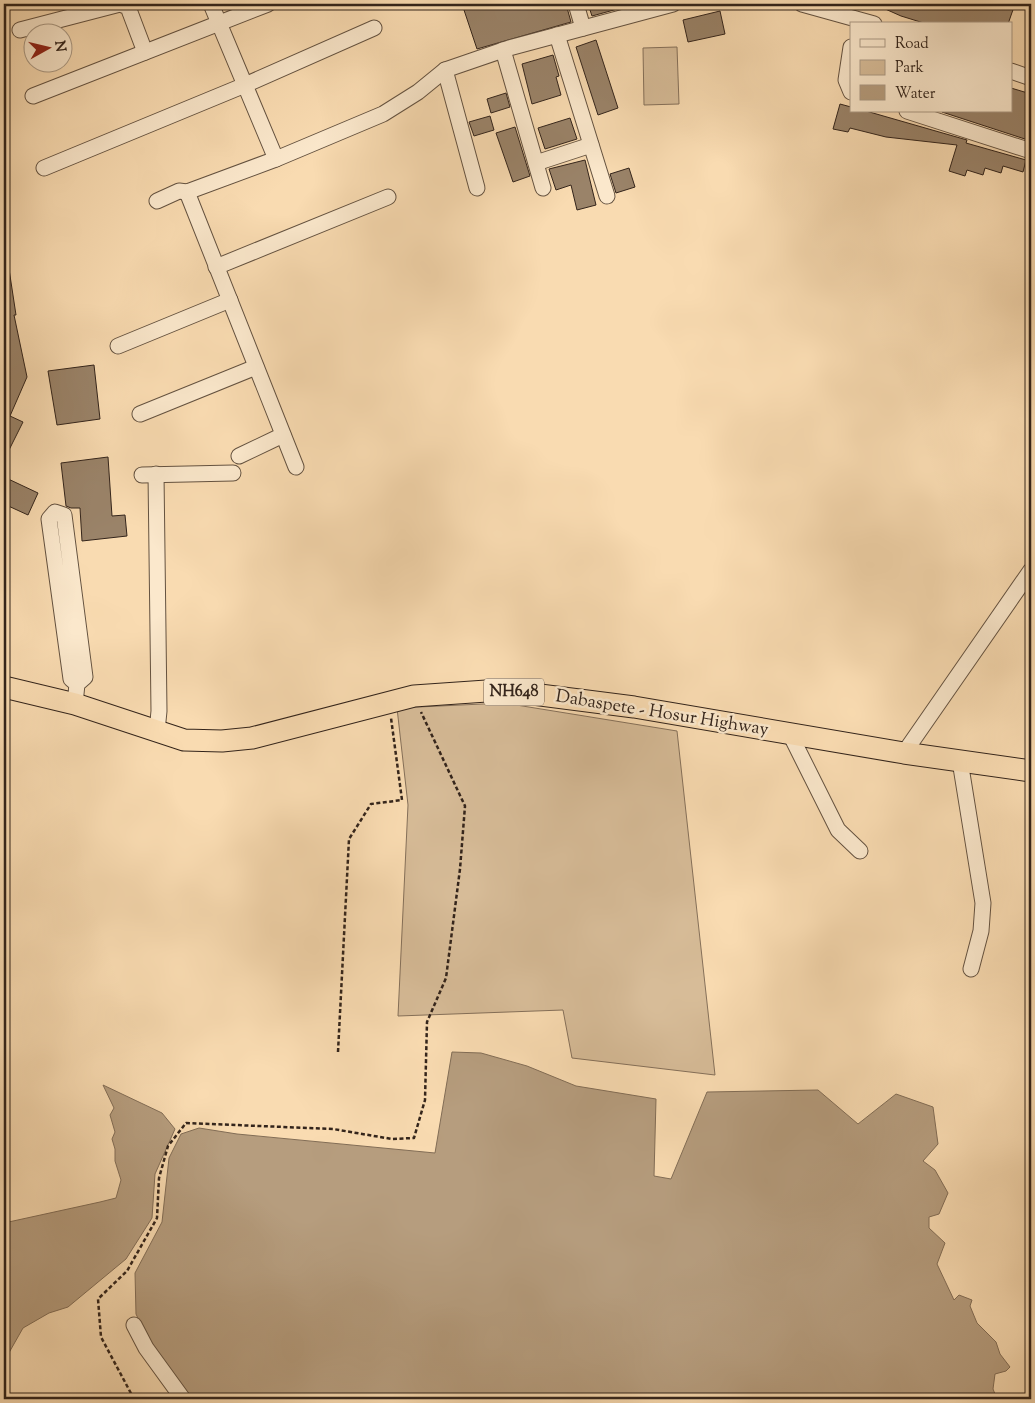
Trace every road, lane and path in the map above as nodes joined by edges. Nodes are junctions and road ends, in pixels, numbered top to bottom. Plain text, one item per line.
1 (120, 4) edge
2 (211, 4) edge
3 (268, 4) edge
4 (576, 4) edge
5 (674, 4) edge
6 (802, 4) edge
7 (857, 21) edge
8 (220, 24) junction
9 (374, 28) dead end
10 (583, 28) junction
11 (20, 30) dead end
12 (557, 36) junction
13 (503, 50) junction
14 (145, 52) junction
15 (850, 52) edge
16 (445, 70) junction
17 (1012, 71) edge
18 (1031, 78) edge
19 (245, 85) junction
20 (850, 91) edge
21 (33, 96) dead end
22 (910, 112) edge
23 (591, 145) junction
24 (1031, 151) edge
25 (276, 159) junction
26 (536, 163) junction
27 (44, 168) dead end
28 (477, 188) dead end
29 (543, 188) dead end
30 (187, 192) junction
31 (607, 196) dead end
32 (388, 197) dead end
33 (157, 201) dead end
34 (216, 267) junction
35 (230, 300) junction
36 (118, 346) dead end
37 (256, 367) junction
38 (140, 414) dead end
39 (283, 435) junction
40 (239, 456) dead end
41 (296, 467) dead end
42 (232, 472) dead end
43 (1031, 570) edge
44 (4, 687) edge
45 (76, 694) junction
46 (414, 696) junction
47 (387, 703) junction
48 (157, 731) junction
49 (790, 734) junction
50 (904, 753) junction
51 (960, 761) junction
52 (1031, 771) edge
53 (860, 851) dead end
54 (971, 969) dead end
55 (338, 1052) dead end
56 (134, 1325) dead end
57 (134, 1399) edge
58 (183, 1399) edge

1 - 11 street
1 - 14 street
2 - 8 street
3 - 8 street
4 - 10 street
5 - 10 street
6 - 7 street
8 - 14 street
8 - 19 street
9 - 19 street
10 - 12 street
12 - 13 street
12 - 23 street
13 - 16 street
13 - 26 street
14 - 21 street
15 - 20 street
16 - 25 street
16 - 28 street
17 - 18 street
19 - 25 street
19 - 27 street
22 - 24 street
23 - 26 street
23 - 31 street
25 - 30 street
26 - 29 street
30 - 33 street
30 - 34 street
32 - 34 street
34 - 35 street
35 - 36 street
35 - 37 street
37 - 38 street
37 - 39 street
39 - 40 street
39 - 41 street
42 - 48 street
43 - 50 street
44 - 45 highway, Dabaspete - Hosur Highway / NH648
45 - 45 street
45 - 48 highway, Dabaspete - Hosur Highway / NH648
46 - 47 highway, Dabaspete - Hosur Highway / NH648
46 - 49 highway, Dabaspete - Hosur Highway / NH648
46 - 57 path
47 - 48 highway, Dabaspete - Hosur Highway / NH648
47 - 55 path
49 - 50 highway, Dabaspete - Hosur Highway / NH648
49 - 53 street
50 - 51 highway, Dabaspete - Hosur Highway / NH648
51 - 52 highway, Dabaspete - Hosur Highway / NH648
51 - 54 street
56 - 58 street

